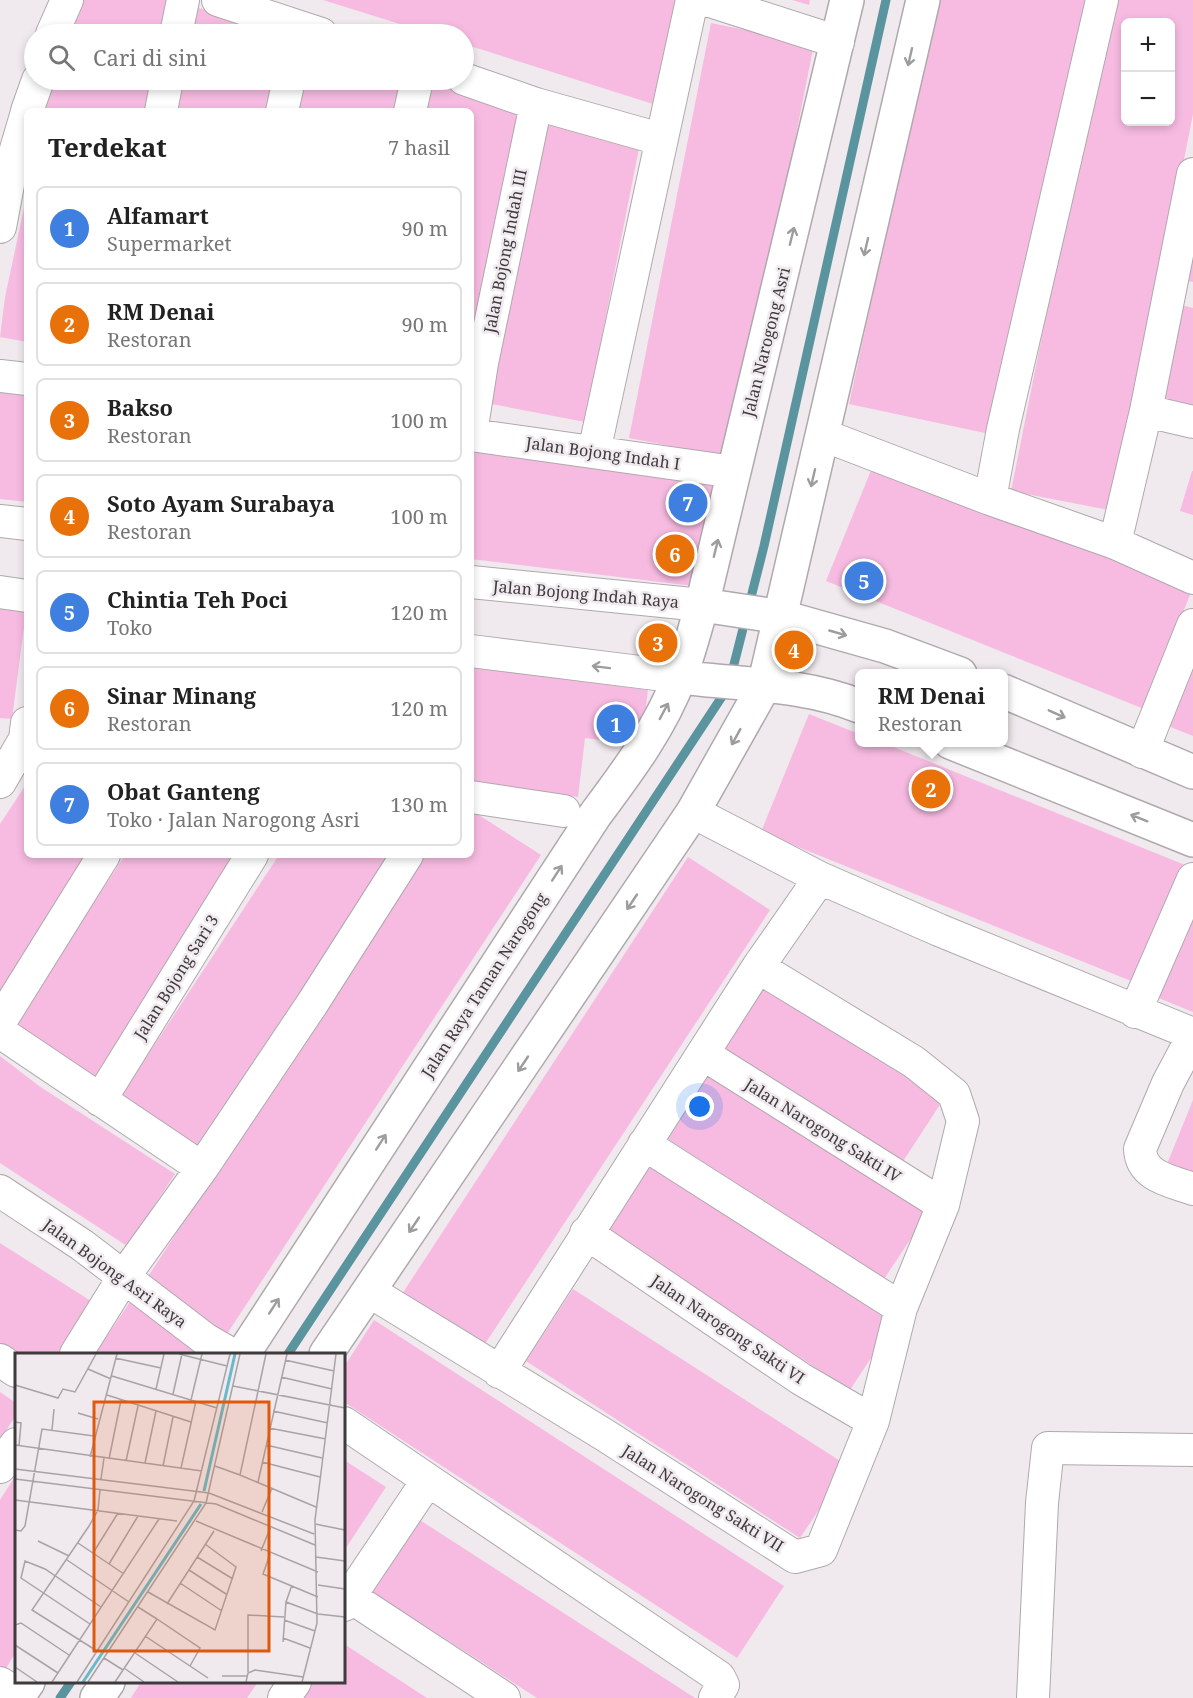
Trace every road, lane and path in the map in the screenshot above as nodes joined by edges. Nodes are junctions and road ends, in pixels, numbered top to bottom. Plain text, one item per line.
1 (67, 0) edge
2 (183, 0) edge
3 (218, 0) edge
4 (692, 0) edge
5 (707, 0) edge
6 (847, 0) edge
7 (923, 0) edge
8 (1102, 0) edge
9 (56, 24) edge
10 (178, 24) edge
11 (285, 24) edge
12 (838, 42) junction
13 (474, 82) edge
14 (32, 90) edge
15 (165, 90) edge
16 (287, 90) edge
17 (415, 90) edge
18 (536, 104) junction
19 (162, 108) edge
20 (283, 108) edge
21 (411, 108) edge
22 (20, 111) edge
23 (660, 139) junction
24 (1193, 174) edge
25 (0, 227) edge
26 (1181, 298) edge
27 (0, 376) edge
28 (24, 379) edge
29 (1146, 411) junction
30 (474, 417) edge
31 (1193, 422) edge
32 (474, 434) edge
33 (823, 435) junction
34 (594, 452) junction
35 (734, 472) junction
36 (990, 499) junction
37 (0, 521) edge
38 (24, 524) edge
39 (1115, 543) junction
40 (1193, 578) edge
41 (474, 582) edge
42 (0, 592) edge
43 (24, 596) edge
44 (712, 606) junction
45 (772, 615) junction
46 (1193, 625) edge
47 (474, 651) edge
48 (947, 669) edge
49 (691, 678) junction
50 (752, 685) junction
51 (1008, 693) edge
52 (855, 705) edge
53 (20, 734) edge
54 (962, 747) edge
55 (1142, 752) junction
56 (1193, 772) edge
57 (0, 782) edge
58 (474, 797) edge
59 (564, 811) dead end
60 (693, 812) junction
61 (1193, 840) edge
62 (102, 858) edge
63 (250, 858) edge
64 (405, 858) edge
65 (820, 878) junction
66 (1193, 879) edge
67 (758, 967) junction
68 (1135, 1012) junction
69 (0, 1022) edge
70 (0, 1032) edge
71 (1193, 1035) edge
72 (703, 1054) junction
73 (100, 1100) junction
74 (644, 1144) junction
75 (202, 1168) junction
76 (1193, 1189) edge
77 (0, 1191) edge
78 (944, 1205) junction
79 (586, 1233) junction
80 (125, 1275) junction
81 (369, 1291) junction
82 (901, 1308) junction
83 (77, 1353) edge
84 (229, 1353) edge
85 (244, 1353) edge
86 (327, 1353) edge
87 (0, 1360) edge
88 (15, 1370) edge
89 (499, 1372) junction
90 (873, 1421) junction
91 (345, 1424) edge
92 (15, 1445) edge
93 (1193, 1449) edge
94 (0, 1467) edge
95 (428, 1480) junction
96 (346, 1600) edge
97 (107, 1683) edge
98 (294, 1683) edge
99 (97, 1698) edge
100 (284, 1698) edge
101 (504, 1698) edge
102 (715, 1698) edge
103 (1033, 1698) edge

1 - 9 street
2 - 10 street
3 - 11 street
4 - 23 street
5 - 12 street
6 - 12 street, Jalan Narogong Asri
7 -> 33 street
8 - 36 street
35 -> 12 street, Jalan Narogong Asri
13 - 18 street
14 - 22 street
15 - 19 street
16 - 20 street
17 - 21 street
18 - 23 street
18 - 30 street, Jalan Bojong Indah III
22 - 25 street
23 - 34 street
24 - 26 street
26 - 29 street
27 - 28 street
29 - 31 street
29 - 39 street
32 - 34 street, Jalan Bojong Indah I
33 - 36 street
33 -> 45 street
34 - 35 street, Jalan Bojong Indah I
44 -> 35 street, Jalan Narogong Asri
36 - 39 street
37 - 38 street
39 - 40 street
41 - 44 street, Jalan Bojong Indah Raya
42 - 43 street
44 - 45 street
44 - 49 street, Jalan Raya Taman Narogong
45 -> 48 street
45 - 50 street
46 - 55 street
49 -> 47 street
49 - 50 street
85 -> 49 street, Jalan Raya Taman Narogong
50 - 52 street
50 -> 60 street
51 -> 55 street
53 - 57 street
61 -> 54 street
55 - 56 street
58 - 59 street
60 - 65 street
60 -> 81 street
62 - 69 street
63 - 73 street, Jalan Bojong Sari 3
64 - 75 street
65 - 67 street
65 - 68 street
66 - 68 street
67 - 72 street
67 - 78 street, Jalan Narogong Sakti VII
68 - 71 street
70 - 73 street
71 - 76 street
72 - 74 street
72 - 78 street, Jalan Narogong Sakti IV
73 - 75 street
74 - 79 street
74 - 82 street
75 - 80 street
77 - 80 street, Jalan Bojong Asri Raya
78 - 82 street, Jalan Narogong Sakti VII
79 - 89 street
79 - 90 street, Jalan Narogong Sakti VI
80 - 83 street
80 - 84 street, Jalan Bojong Asri Raya
81 - 86 street
81 - 89 street, Jalan Narogong Sakti VII
82 - 90 street, Jalan Narogong Sakti VII
87 - 88 street
89 - 90 street, Jalan Narogong Sakti VII
91 - 95 street
92 - 94 street
93 - 103 street
95 - 96 street
95 - 102 street
96 - 101 street
97 - 99 street
98 - 100 street

